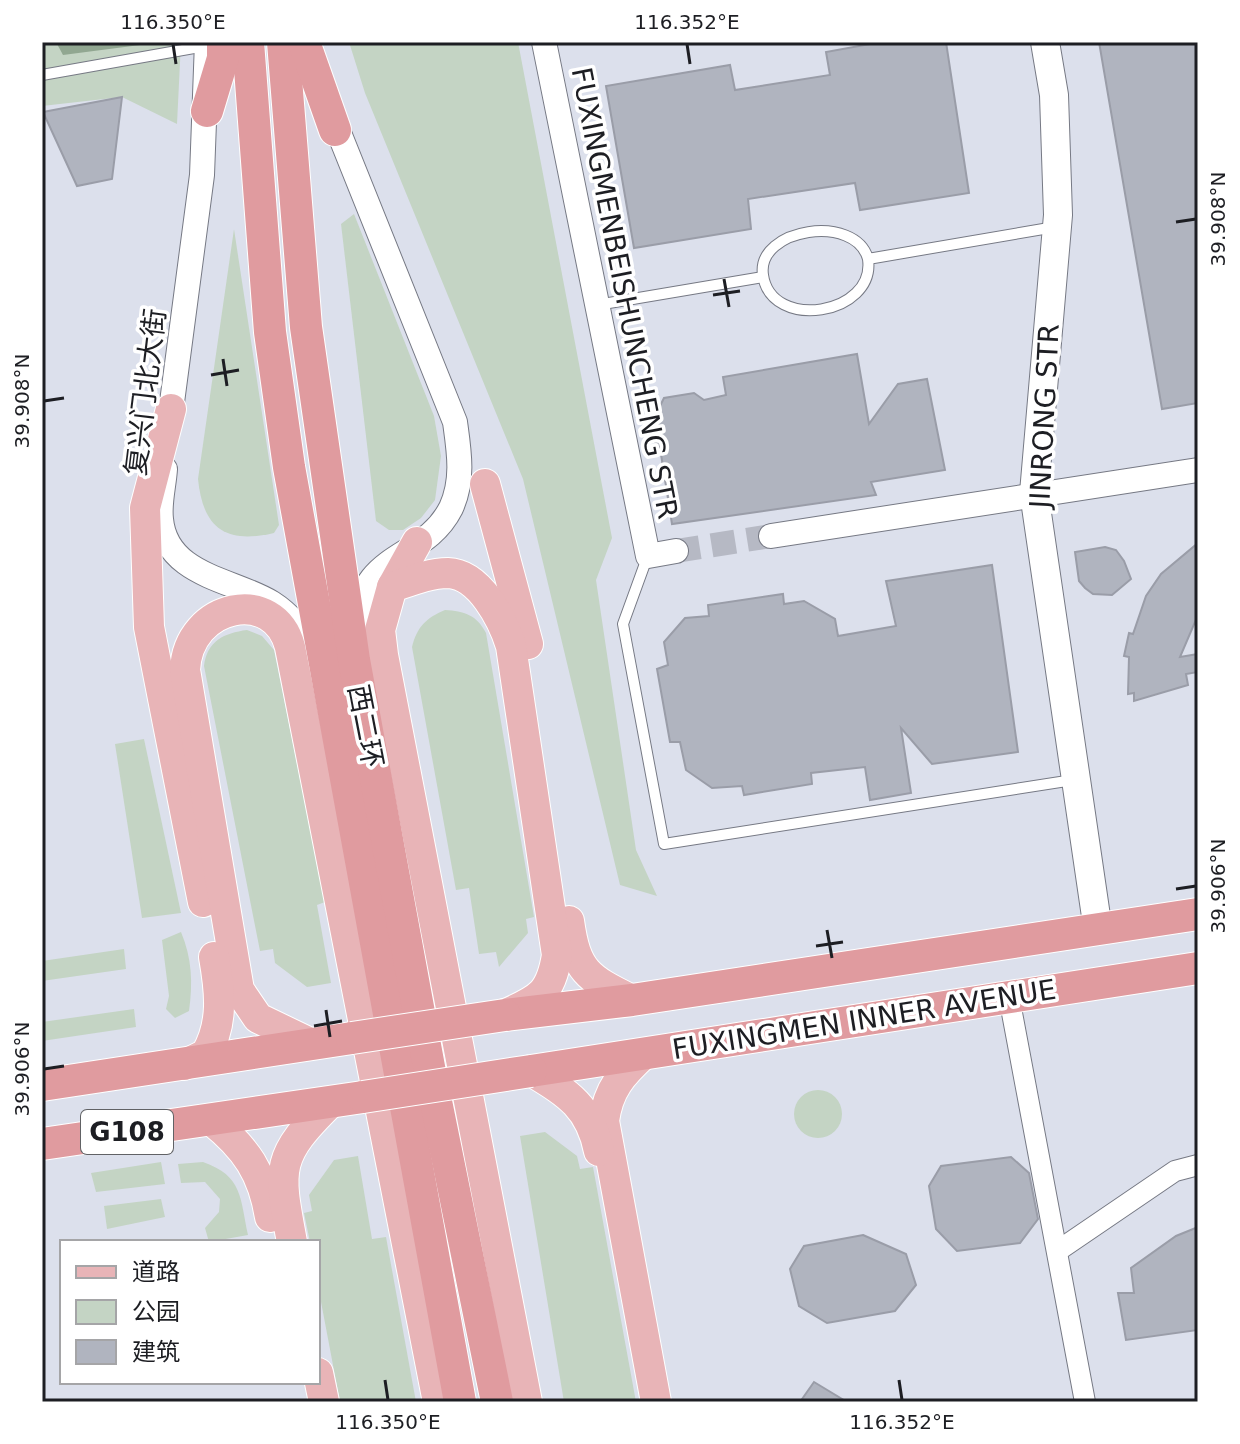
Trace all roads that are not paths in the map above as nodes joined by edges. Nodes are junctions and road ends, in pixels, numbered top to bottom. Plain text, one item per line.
1 (248, 42) edge
2 (283, 42) edge
3 (304, 42) edge
4 (319, 42) edge
5 (544, 42) edge
6 (1045, 42) edge
7 (1061, 42) edge
8 (204, 44) edge
9 (42, 75) edge
10 (207, 111) joint
11 (335, 130) junction
12 (1057, 227) junction
13 (868, 259) junction
14 (763, 277) junction
15 (597, 305) junction
16 (171, 409) junction
17 (455, 422) junction
18 (1198, 470) edge
19 (485, 484) joint
20 (1041, 493) junction
21 (771, 536) tunnel mouth
22 (417, 542) junction
23 (676, 551) tunnel mouth
24 (648, 556) junction
25 (392, 587) junction
26 (251, 592) junction
27 (281, 627) junction
28 (340, 663) junction
29 (1077, 779) junction
30 (1198, 914) edge
31 (1107, 928) junction
32 (1198, 968) edge
33 (1009, 997) junction
34 (632, 1000) junction
35 (505, 1015) junction
36 (312, 1044) junction
37 (645, 1053) junction
38 (184, 1065) junction
39 (531, 1071) junction
40 (42, 1085) edge
41 (331, 1102) junction
42 (211, 1120) junction
43 (42, 1144) edge
44 (1198, 1165) edge
45 (275, 1240) edge
46 (292, 1240) edge
47 (1059, 1250) junction
48 (457, 1393) edge
49 (438, 1402) edge
50 (497, 1402) edge
51 (527, 1402) edge
52 (647, 1402) edge
53 (656, 1402) edge
54 (1085, 1402) edge

1 - 28 highway, 西二环
2 - 28 highway, 西二环
3 - 11 highway
4 - 11 street
5 - 15 street, FUXINGMENBEISHUNCHENG STR
6 - 12 main road, JINRONG STR
7 - 20 main road
8 - 9 lane
8 - 10 highway
10 - 16 street, 复兴门北大街
11 - 17 street
12 - 13 lane
12 - 20 main road, JINRONG STR
13 - 14 lane
13 - 14 lane
14 - 15 lane
15 - 24 street, FUXINGMENBEISHUNCHENG STR
16 - 26 street, 复兴门北大街
16 - 38 main road
17 - 19 street
17 - 22 street
18 - 20 street
19 - 34 main road
20 - 21 street
20 - 29 main road, JINRONG STR
20 - 31 main road
22 - 25 main road
22 - 28 street
23 - 24 street
24 - 29 lane
25 - 35 main road
25 - 51 main road
26 - 27 main road
26 - 28 street, 复兴门北大街
27 - 36 main road
27 - 49 main road
28 - 48 highway, 西二环
28 - 50 highway, 西二环
29 - 31 main road, JINRONG STR
30 - 31 highway, FUXINGMEN INNER AVENUE
31 - 34 highway, FUXINGMEN INNER AVENUE
32 - 33 highway, FUXINGMEN INNER AVENUE
33 - 37 highway, FUXINGMEN INNER AVENUE
33 - 47 street
34 - 35 highway, FUXINGMEN INNER AVENUE
35 - 36 highway, FUXINGMEN INNER AVENUE, bridge
36 - 38 highway, G108
37 - 39 highway, FUXINGMEN INNER AVENUE
37 - 53 main road
38 - 40 highway, G108
39 - 41 highway, FUXINGMEN INNER AVENUE, bridge
39 - 52 main road
41 - 42 highway, G108
41 - 46 main road
42 - 43 highway, G108
42 - 45 main road
44 - 47 street
47 - 54 street

